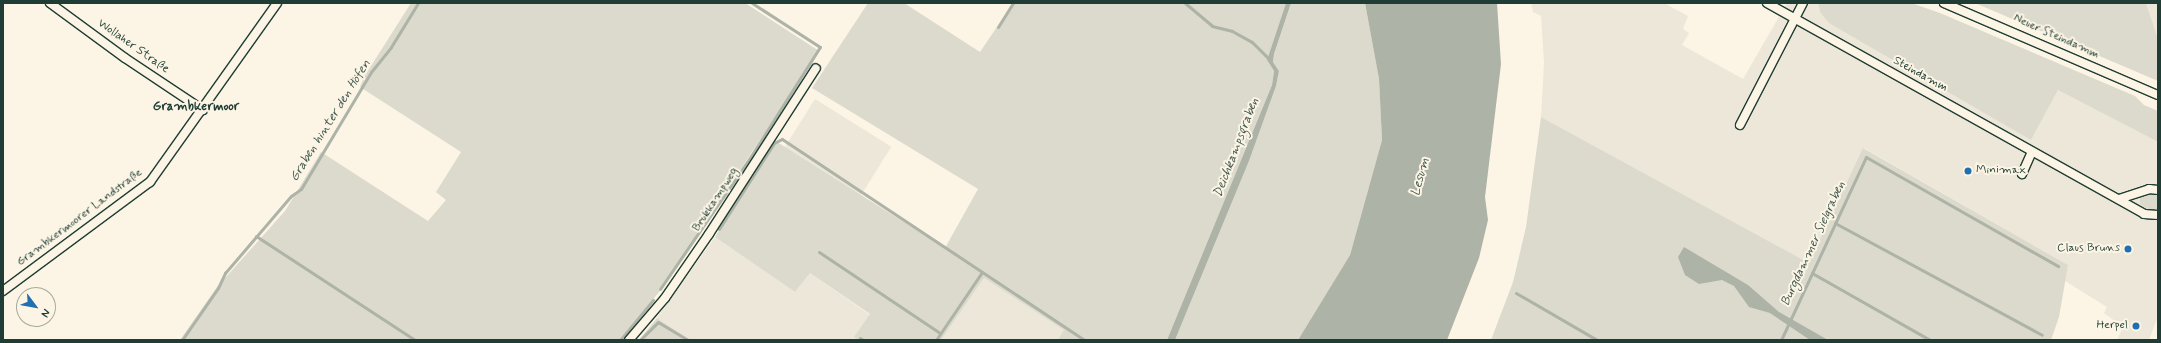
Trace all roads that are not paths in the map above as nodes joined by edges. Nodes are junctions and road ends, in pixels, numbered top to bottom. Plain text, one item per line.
1 (50, 3) edge
2 (277, 3) edge
3 (1767, 3) edge
4 (1803, 3) edge
5 (1944, 3) edge
6 (1796, 19) junction
7 (816, 68) dead end
8 (2158, 95) edge
9 (203, 110) junction
10 (1740, 125) dead end
11 (2032, 152) junction
12 (2022, 174) dead end
13 (2158, 190) edge
14 (2119, 199) junction
15 (2158, 215) edge
16 (3, 291) edge
17 (629, 340) edge

1 - 9 street, Wollaher Straße
2 - 9 street, Grambkermoorer Landstraße
3 - 6 street, Steindamm
4 - 6 street
5 - 8 street, Neuer Steindamm
6 - 10 street
6 - 11 street, Steindamm
7 - 17 street, Brokkampweg
9 - 16 street, Grambkermoorer Landstraße
11 - 12 street
11 - 14 street, Steindamm
13 - 14 street
14 - 15 street, Steindamm

